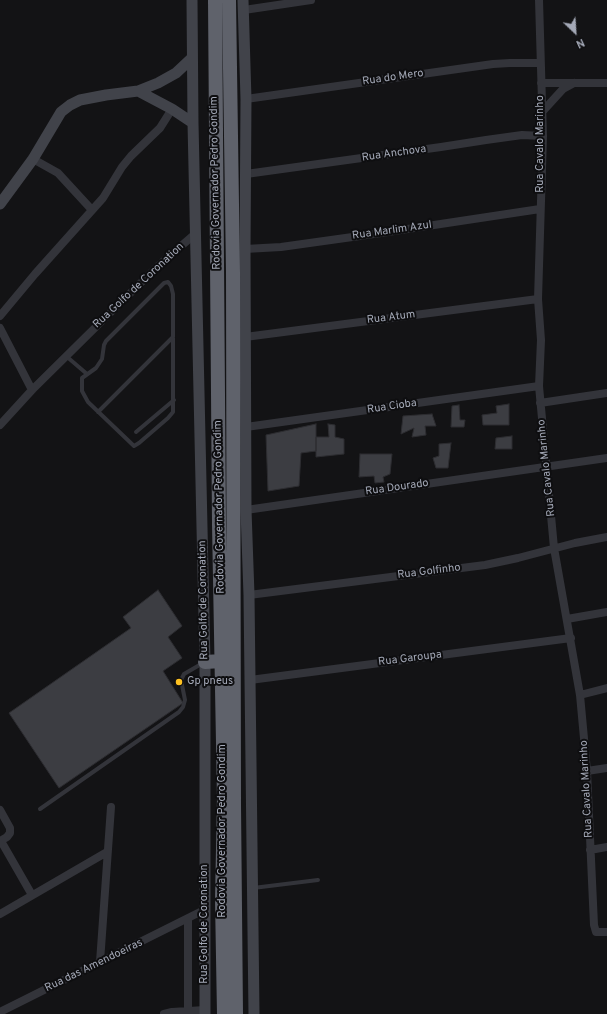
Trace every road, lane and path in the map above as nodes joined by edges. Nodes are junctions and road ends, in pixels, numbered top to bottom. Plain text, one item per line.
1 (192, 0) edge
2 (215, 0) edge
3 (229, 0) edge
4 (310, 0) edge
5 (539, 0) edge
6 (244, 5) edge
7 (192, 58) junction
8 (540, 63) junction
9 (541, 82) junction
10 (575, 82) junction
11 (607, 82) edge
12 (138, 91) junction
13 (246, 99) junction
14 (172, 109) junction
15 (542, 112) junction
16 (193, 123) junction
17 (543, 136) junction
18 (33, 159) junction
19 (246, 174) junction
20 (0, 204) edge
21 (540, 209) junction
22 (92, 210) junction
23 (195, 234) junction
24 (244, 249) junction
25 (538, 299) junction
26 (0, 316) edge
27 (0, 328) edge
28 (173, 337) junction
29 (245, 338) junction
30 (66, 356) junction
31 (87, 374) junction
32 (539, 386) junction
33 (32, 390) junction
34 (607, 393) edge
35 (174, 400) junction
36 (540, 403) junction
37 (98, 412) junction
38 (0, 425) edge
39 (246, 427) junction
40 (136, 432) dead end
41 (607, 458) edge
42 (547, 466) junction
43 (246, 510) junction
44 (607, 537) edge
45 (554, 548) junction
46 (249, 595) junction
47 (607, 612) edge
48 (567, 619) junction
49 (571, 638) junction
50 (222, 661) junction
51 (205, 662) junction
52 (250, 680) junction
53 (607, 688) edge
54 (580, 695) junction
55 (607, 768) edge
56 (588, 771) junction
57 (111, 807) dead end
58 (40, 809) dead end
59 (0, 810) edge
60 (1, 841) edge
61 (607, 847) edge
62 (590, 850) junction
63 (107, 852) junction
64 (318, 880) dead end
65 (252, 888) junction
66 (32, 895) junction
67 (204, 910) junction
68 (0, 914) edge
69 (188, 919) junction
70 (607, 932) edge
71 (100, 962) junction
72 (0, 1012) edge
73 (205, 1012) edge
74 (188, 1013) edge
75 (164, 1014) edge
76 (224, 1014) edge
77 (236, 1014) edge
78 (254, 1014) edge

1 - 7 street, Rua Golfo de Coronation
2 - 50 highway, Rodovia Governador Pedro Gondim
3 - 77 highway, Rodovia Governador Pedro Gondim
4 - 6 street
5 - 8 street, Rua Cavalo Marinho
6 - 13 street
7 - 12 street
7 - 16 street, Rua Golfo de Coronation
8 - 9 street, Rua Cavalo Marinho
8 - 13 street, Rua do Mero
9 - 10 street
9 - 15 street, Rua Cavalo Marinho
10 - 11 street
10 - 15 street
12 - 14 street
12 - 18 street
13 - 19 street
14 - 16 street
14 - 22 street
15 - 17 street, Rua Cavalo Marinho
16 - 23 street, Rua Golfo de Coronation
17 - 19 street, Rua Anchova
17 - 21 street, Rua Cavalo Marinho
18 - 20 street
18 - 22 street
19 - 24 street
21 - 24 street, Rua Marlim Azul
21 - 25 street, Rua Cavalo Marinho
22 - 26 street
23 - 30 street, Rua Golfo de Coronation
23 - 51 street, Rua Golfo de Coronation
24 - 29 street
25 - 29 street, Rua Atum
25 - 32 street, Rua Cavalo Marinho
27 - 33 street
28 - 31 lane
28 - 35 lane
28 - 37 lane
29 - 39 street
30 - 31 lane
30 - 33 street, Rua Golfo de Coronation
31 - 37 lane
32 - 36 street, Rua Cavalo Marinho
32 - 39 street, Rua Cioba
33 - 38 street, Rua Golfo de Coronation
34 - 36 street
35 - 37 lane
35 - 40 lane
36 - 42 street, Rua Cavalo Marinho
39 - 43 street
41 - 42 street, Rua Dourado
42 - 43 street, Rua Dourado
42 - 45 street, Rua Cavalo Marinho
43 - 46 street
44 - 45 street, Rua Golfinho
45 - 46 street, Rua Golfinho
45 - 48 street, Rua Cavalo Marinho
46 - 52 street
47 - 48 street
48 - 49 street, Rua Cavalo Marinho
49 - 52 street, Rua Garoupa
49 - 54 street, Rua Cavalo Marinho
50 - 51 highway
50 - 76 highway, Rodovia Governador Pedro Gondim
51 - 58 lane
51 - 67 street, Rua Golfo de Coronation
52 - 65 street
53 - 54 street
54 - 56 street, Rua Cavalo Marinho
55 - 56 street
56 - 62 street, Rua Cavalo Marinho
57 - 63 street
59 - 60 street
60 - 66 street
61 - 62 street
62 - 70 street, Rua Cavalo Marinho
63 - 66 street
63 - 71 street
64 - 65 lane
65 - 78 street
66 - 68 street
67 - 69 street, Rua das Amendoeiras
67 - 73 street, Rua Golfo de Coronation
69 - 71 street, Rua das Amendoeiras
69 - 74 street
71 - 72 street, Rua das Amendoeiras
73 - 74 street
74 - 75 street

